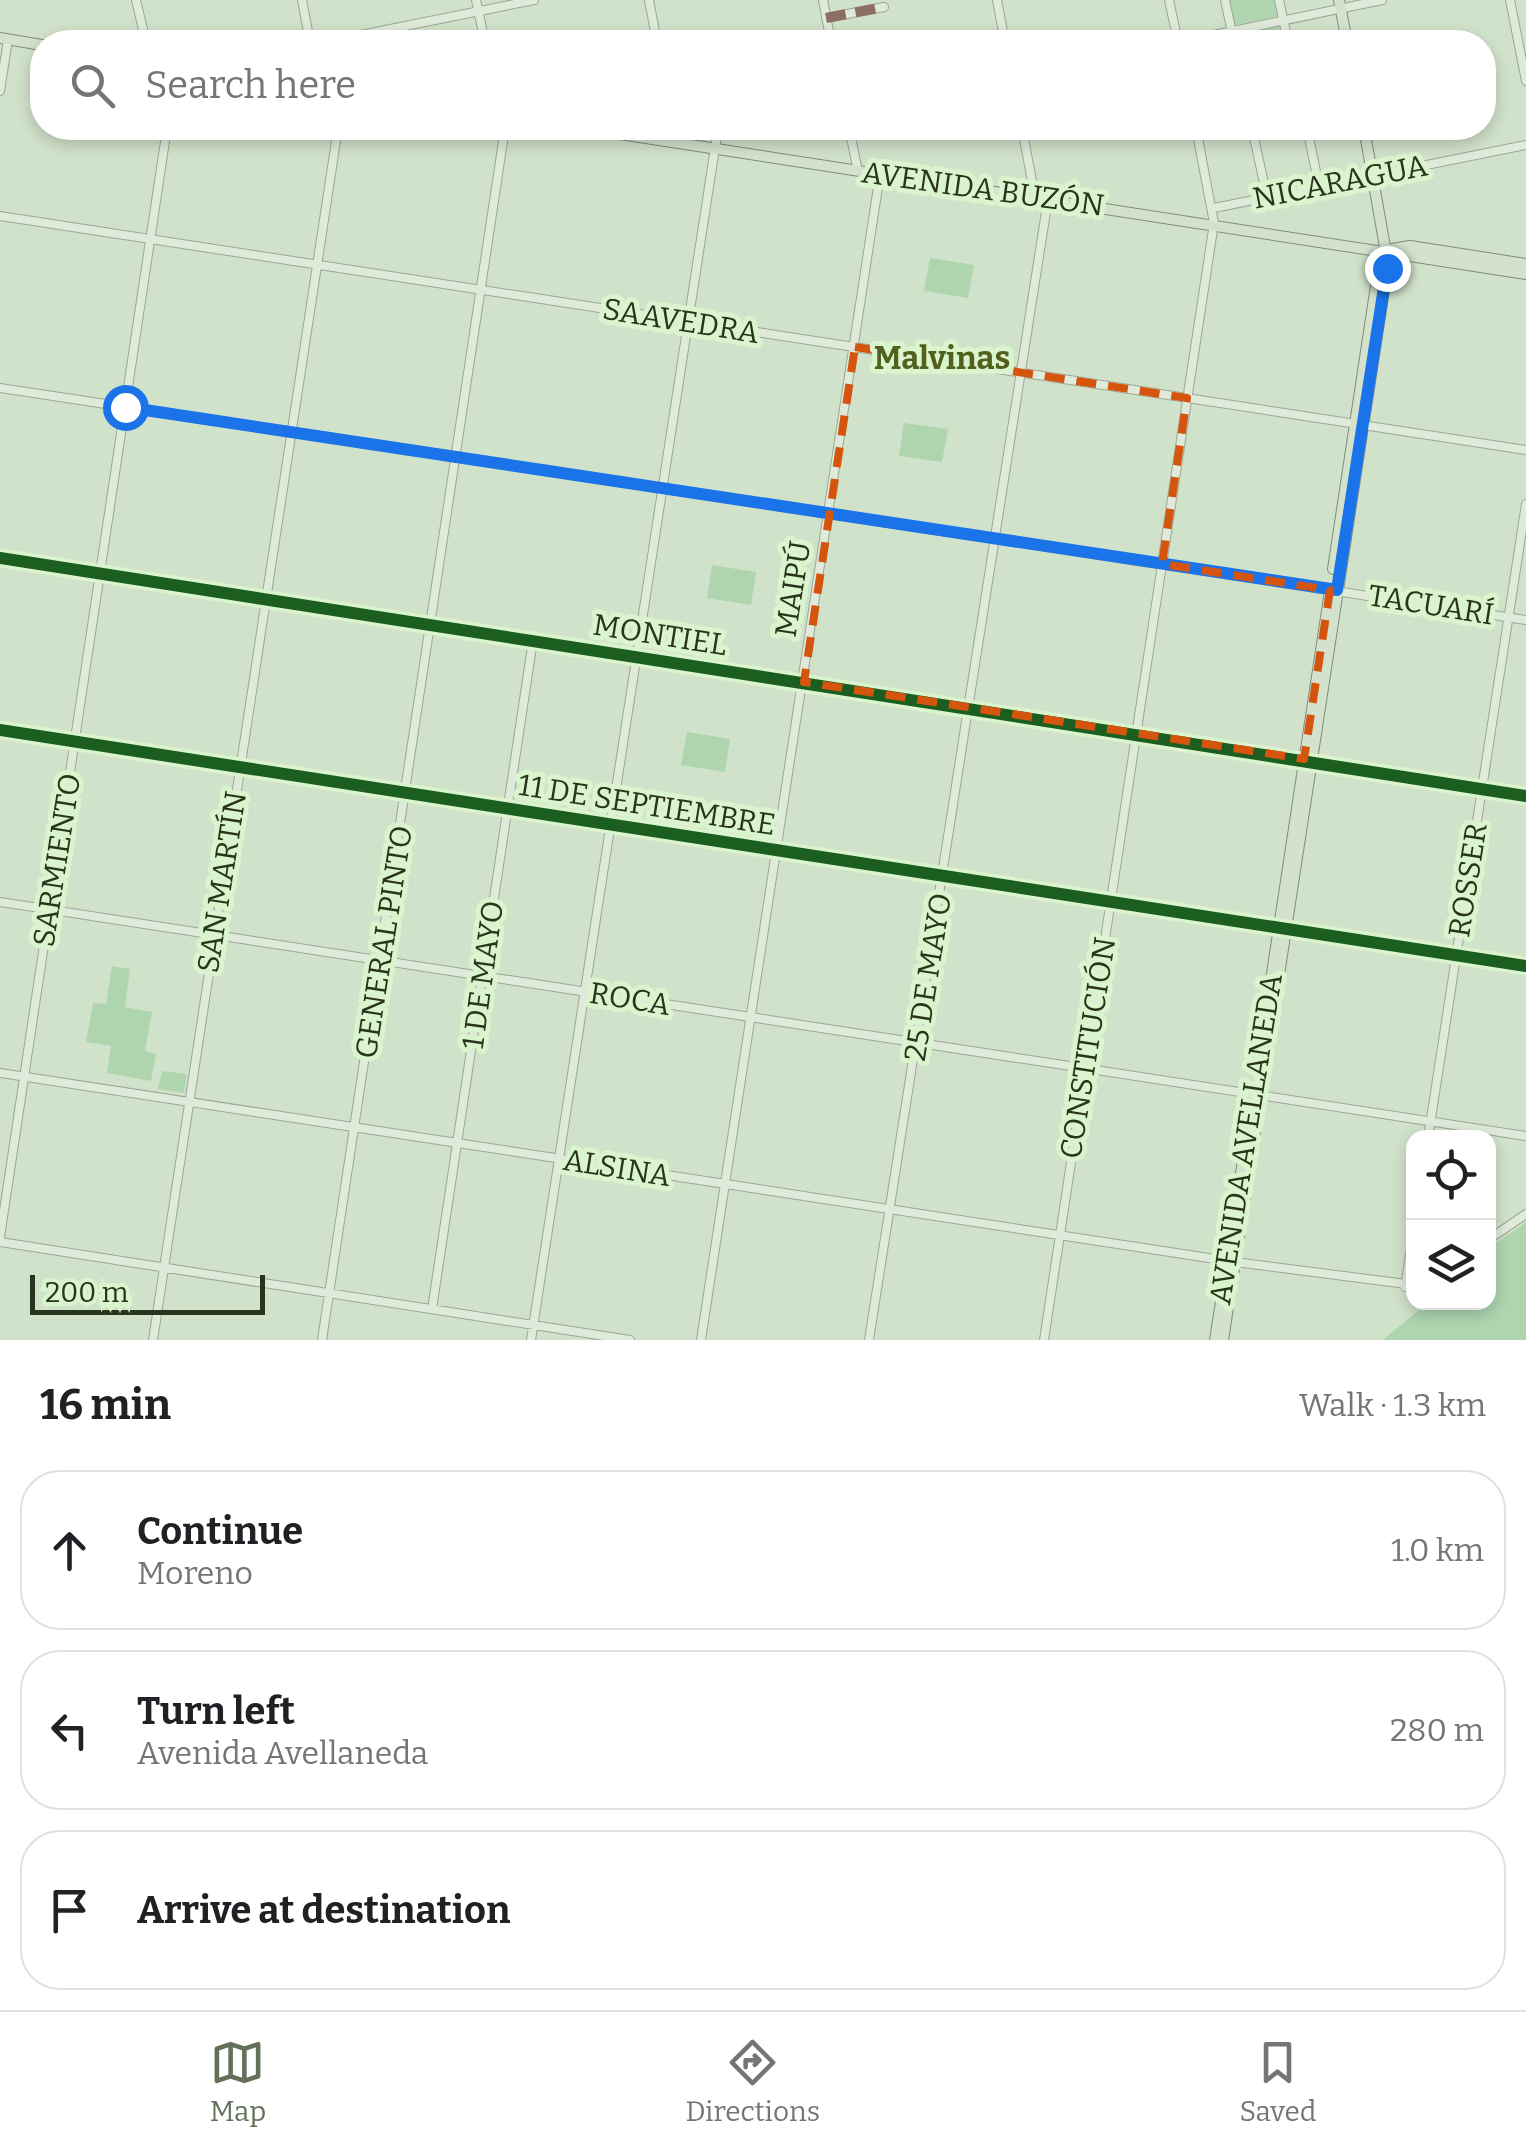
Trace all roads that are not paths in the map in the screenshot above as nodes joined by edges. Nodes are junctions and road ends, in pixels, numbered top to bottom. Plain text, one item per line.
1 (136, 0) edge
2 (302, 0) edge
3 (476, 0) edge
4 (534, 0) edge
5 (649, 0) edge
6 (823, 0) edge
7 (997, 0) edge
8 (1169, 0) edge
9 (1225, 0) edge
10 (1280, 0) edge
11 (1382, 0) edge
12 (1510, 0) edge
13 (1339, 4) edge
14 (884, 6) dead end
15 (478, 11) junction
16 (826, 18) junction
17 (1284, 20) junction
18 (143, 30) edge
19 (308, 30) edge
20 (385, 30) edge
21 (482, 30) edge
22 (655, 30) edge
23 (828, 30) edge
24 (1003, 30) edge
25 (1176, 30) edge
26 (1232, 30) edge
27 (1241, 30) edge
28 (1286, 30) edge
29 (1344, 30) edge
30 (4, 39) edge
31 (30, 43) edge
32 (1526, 81) edge
33 (0, 91) edge
34 (165, 140) edge
35 (336, 140) edge
36 (503, 140) edge
37 (662, 140) edge
38 (716, 140) edge
39 (851, 140) edge
40 (1025, 140) edge
41 (1199, 140) edge
42 (1255, 140) edge
43 (1309, 140) edge
44 (1366, 140) edge
45 (676, 142) joint
46 (1526, 145) edge
47 (715, 148) junction
48 (858, 171) junction
49 (880, 174) junction
50 (1373, 175) junction
51 (1319, 186) junction
52 (1267, 197) junction
53 (1041, 198) junction
54 (1214, 208) junction
55 (0, 216) edge
56 (1214, 223) junction
57 (150, 240) junction
58 (1386, 250) junction
59 (1526, 264) edge
60 (318, 265) junction
61 (1526, 274) edge
62 (483, 290) junction
63 (688, 322) junction
64 (855, 347) junction
65 (1020, 372) junction
66 (0, 388) edge
67 (1187, 398) junction
68 (125, 407) junction
69 (1359, 424) junction
70 (292, 433) junction
71 (1526, 450) edge
72 (458, 457) junction
73 (662, 489) junction
74 (1526, 504) edge
75 (830, 514) junction
76 (995, 539) junction
77 (0, 558) edge
78 (1162, 564) junction
79 (100, 574) junction
80 (1334, 590) junction
81 (268, 599) junction
82 (1508, 617) junction
83 (1526, 620) edge
84 (432, 626) junction
85 (534, 640) junction
86 (636, 656) junction
87 (804, 682) junction
88 (969, 708) junction
89 (0, 730) edge
90 (1136, 733) junction
91 (74, 742) junction
92 (1308, 760) junction
93 (240, 768) junction
94 (1482, 789) junction
95 (407, 794) junction
96 (1526, 796) edge
97 (508, 809) junction
98 (610, 824) junction
99 (779, 850) junction
100 (943, 876) junction
101 (0, 902) edge
102 (1110, 902) junction
103 (49, 910) junction
104 (1281, 928) junction
105 (214, 936) junction
106 (1456, 955) junction
107 (380, 961) junction
108 (1526, 966) edge
109 (483, 976) junction
110 (585, 992) junction
111 (754, 1018) junction
112 (918, 1043) junction
113 (1085, 1069) junction
114 (0, 1074) edge
115 (24, 1077) junction
116 (1257, 1095) junction
117 (188, 1103) junction
118 (1430, 1122) junction
119 (354, 1127) junction
120 (1429, 1130) edge
121 (1526, 1136) edge
122 (458, 1144) junction
123 (559, 1159) junction
124 (724, 1185) junction
125 (892, 1210) junction
126 (1526, 1214) edge
127 (1496, 1235) edge
128 (1060, 1236) junction
129 (0, 1239) edge
130 (1231, 1262) junction
131 (164, 1268) junction
132 (1406, 1286) edge
133 (329, 1292) junction
134 (432, 1309) junction
135 (532, 1327) junction
136 (154, 1340) edge
137 (322, 1340) edge
138 (530, 1340) edge
139 (630, 1340) edge
140 (701, 1340) edge
141 (869, 1340) edge
142 (1044, 1340) edge
143 (1219, 1340) edge

1 - 18 street
2 - 19 street
3 - 15 street
4 - 15 street
5 - 22 street
6 - 16 street
7 - 24 street
8 - 25 street
9 - 26 street
10 - 17 street
11 - 13 street
12 - 32 street
13 - 17 street
13 - 29 main road
14 - 16 street
15 - 20 street
15 - 21 street
16 - 23 street
17 - 27 street
17 - 28 street
30 - 31 main road
30 - 33 street
34 - 57 street, SARMIENTO
35 - 60 street, SAN MARTÍN
36 - 62 street, GENERAL PINTO
37 - 45 main road, AVENIDA BUZÓN
38 - 47 street
39 - 48 street
40 - 53 street, 25 DE MAYO
41 - 54 street, CONSTITUCIÓN
42 - 52 street
43 - 51 street
44 - 50 main road
45 - 47 main road, AVENIDA BUZÓN
46 - 50 street, NICARAGUA
47 - 48 main road, AVENIDA BUZÓN
47 - 63 street
48 - 49 main road, AVENIDA BUZÓN
49 - 53 main road, AVENIDA BUZÓN
49 - 64 street, MAIPÚ
50 - 51 street, NICARAGUA
50 - 58 main road
51 - 52 street, NICARAGUA
52 - 54 street, NICARAGUA
53 - 56 main road, AVENIDA BUZÓN
53 - 65 street, 25 DE MAYO
54 - 56 street, CONSTITUCIÓN
55 - 57 street, SAAVEDRA
56 - 58 main road, AVENIDA BUZÓN
56 - 67 street, CONSTITUCIÓN
57 - 60 street, SAAVEDRA
57 - 68 street, SARMIENTO
58 - 59 main road
58 - 61 main road
58 - 69 main road, AVENIDA AVELLANEDA
60 - 62 street, SAAVEDRA
60 - 70 street, SAN MARTÍN
62 - 63 street, SAAVEDRA
62 - 72 street, GENERAL PINTO
63 - 64 street, SAAVEDRA
63 - 73 street
64 - 65 street, SAAVEDRA
64 - 75 street, MAIPÚ
65 - 67 street, SAAVEDRA
65 - 76 street, 25 DE MAYO
66 - 68 street, TACUARÍ
67 - 69 street, SAAVEDRA
67 - 78 street, CONSTITUCIÓN
68 - 70 street, TACUARÍ
68 - 79 street, SARMIENTO
69 - 71 street, SAAVEDRA
69 - 80 main road, AVENIDA AVELLANEDA
70 - 72 street, TACUARÍ
70 - 81 street, SAN MARTÍN
72 - 73 street, TACUARÍ
72 - 84 street, GENERAL PINTO
73 - 75 street, TACUARÍ
73 - 86 street
74 - 82 street, ROSSER
75 - 76 street, TACUARÍ
75 - 87 street, MAIPÚ
76 - 78 street, TACUARÍ
76 - 88 street, 25 DE MAYO
77 - 79 street, MONTIEL
78 - 80 street, TACUARÍ
78 - 90 street, CONSTITUCIÓN
79 - 81 street, MONTIEL
79 - 91 street, SARMIENTO
80 - 82 street, TACUARÍ
80 - 92 main road, AVENIDA AVELLANEDA
81 - 84 street, MONTIEL
81 - 93 street, SAN MARTÍN
82 - 83 street, TACUARÍ
82 - 94 street, ROSSER
84 - 85 street, MONTIEL
84 - 95 street, GENERAL PINTO
85 - 86 street, MONTIEL
85 - 97 street, 1 DE MAYO
86 - 87 street, MONTIEL
86 - 98 street
87 - 88 street, MONTIEL
87 - 99 street, MAIPÚ
88 - 90 street, MONTIEL
88 - 100 street, 25 DE MAYO
89 - 91 street, 11 DE SEPTIEMBRE
90 - 92 street, MONTIEL
90 - 102 street, CONSTITUCIÓN
91 - 93 street, 11 DE SEPTIEMBRE
91 - 103 street, SARMIENTO
92 - 94 street, MONTIEL
92 - 104 main road, AVENIDA AVELLANEDA
93 - 95 street, 11 DE SEPTIEMBRE
93 - 105 street, SAN MARTÍN
94 - 96 street, MONTIEL
94 - 106 street, ROSSER
95 - 97 street, 11 DE SEPTIEMBRE
95 - 107 street, GENERAL PINTO
97 - 98 street, 11 DE SEPTIEMBRE
97 - 109 street, 1 DE MAYO
98 - 99 street, 11 DE SEPTIEMBRE
98 - 110 street
99 - 100 street, 11 DE SEPTIEMBRE
99 - 111 street, MAIPÚ
100 - 102 street, 11 DE SEPTIEMBRE
100 - 112 street, 25 DE MAYO
101 - 103 street, ROCA
102 - 104 street, 11 DE SEPTIEMBRE
102 - 113 street, CONSTITUCIÓN
103 - 105 street, ROCA
103 - 115 street, SARMIENTO
104 - 106 street, 11 DE SEPTIEMBRE
104 - 116 main road, AVENIDA AVELLANEDA
105 - 107 street, ROCA
105 - 117 street, SAN MARTÍN
106 - 108 street, 11 DE SEPTIEMBRE
106 - 118 street, ROSSER
107 - 109 street, ROCA
107 - 119 street, GENERAL PINTO
109 - 110 street, ROCA
109 - 122 street, 1 DE MAYO
110 - 111 street, ROCA
110 - 123 street
111 - 112 street, ROCA
111 - 124 street, MAIPÚ
112 - 113 street, ROCA
112 - 125 street, 25 DE MAYO
113 - 116 street, ROCA
113 - 128 street, CONSTITUCIÓN
114 - 115 street, ALSINA
115 - 117 street, ALSINA
115 - 129 street, SARMIENTO
116 - 118 street, ROCA
116 - 130 main road, AVENIDA AVELLANEDA
117 - 119 street, ALSINA
117 - 131 street, SAN MARTÍN
118 - 120 street, ROSSER
118 - 121 street, ROCA
119 - 122 street, ALSINA
119 - 133 street, GENERAL PINTO
122 - 123 street, ALSINA
122 - 134 street, 1 DE MAYO
123 - 124 street, ALSINA
123 - 135 street
124 - 125 street, ALSINA
124 - 140 street, MAIPÚ
125 - 128 street, ALSINA
125 - 141 street, 25 DE MAYO
126 - 127 street
128 - 130 street, ALSINA
128 - 142 street, CONSTITUCIÓN
129 - 131 street
130 - 132 street, ALSINA
130 - 143 main road, AVENIDA AVELLANEDA
131 - 133 street
131 - 136 street, SAN MARTÍN
133 - 134 street
133 - 137 street, GENERAL PINTO
134 - 135 street
135 - 138 street
135 - 139 street

